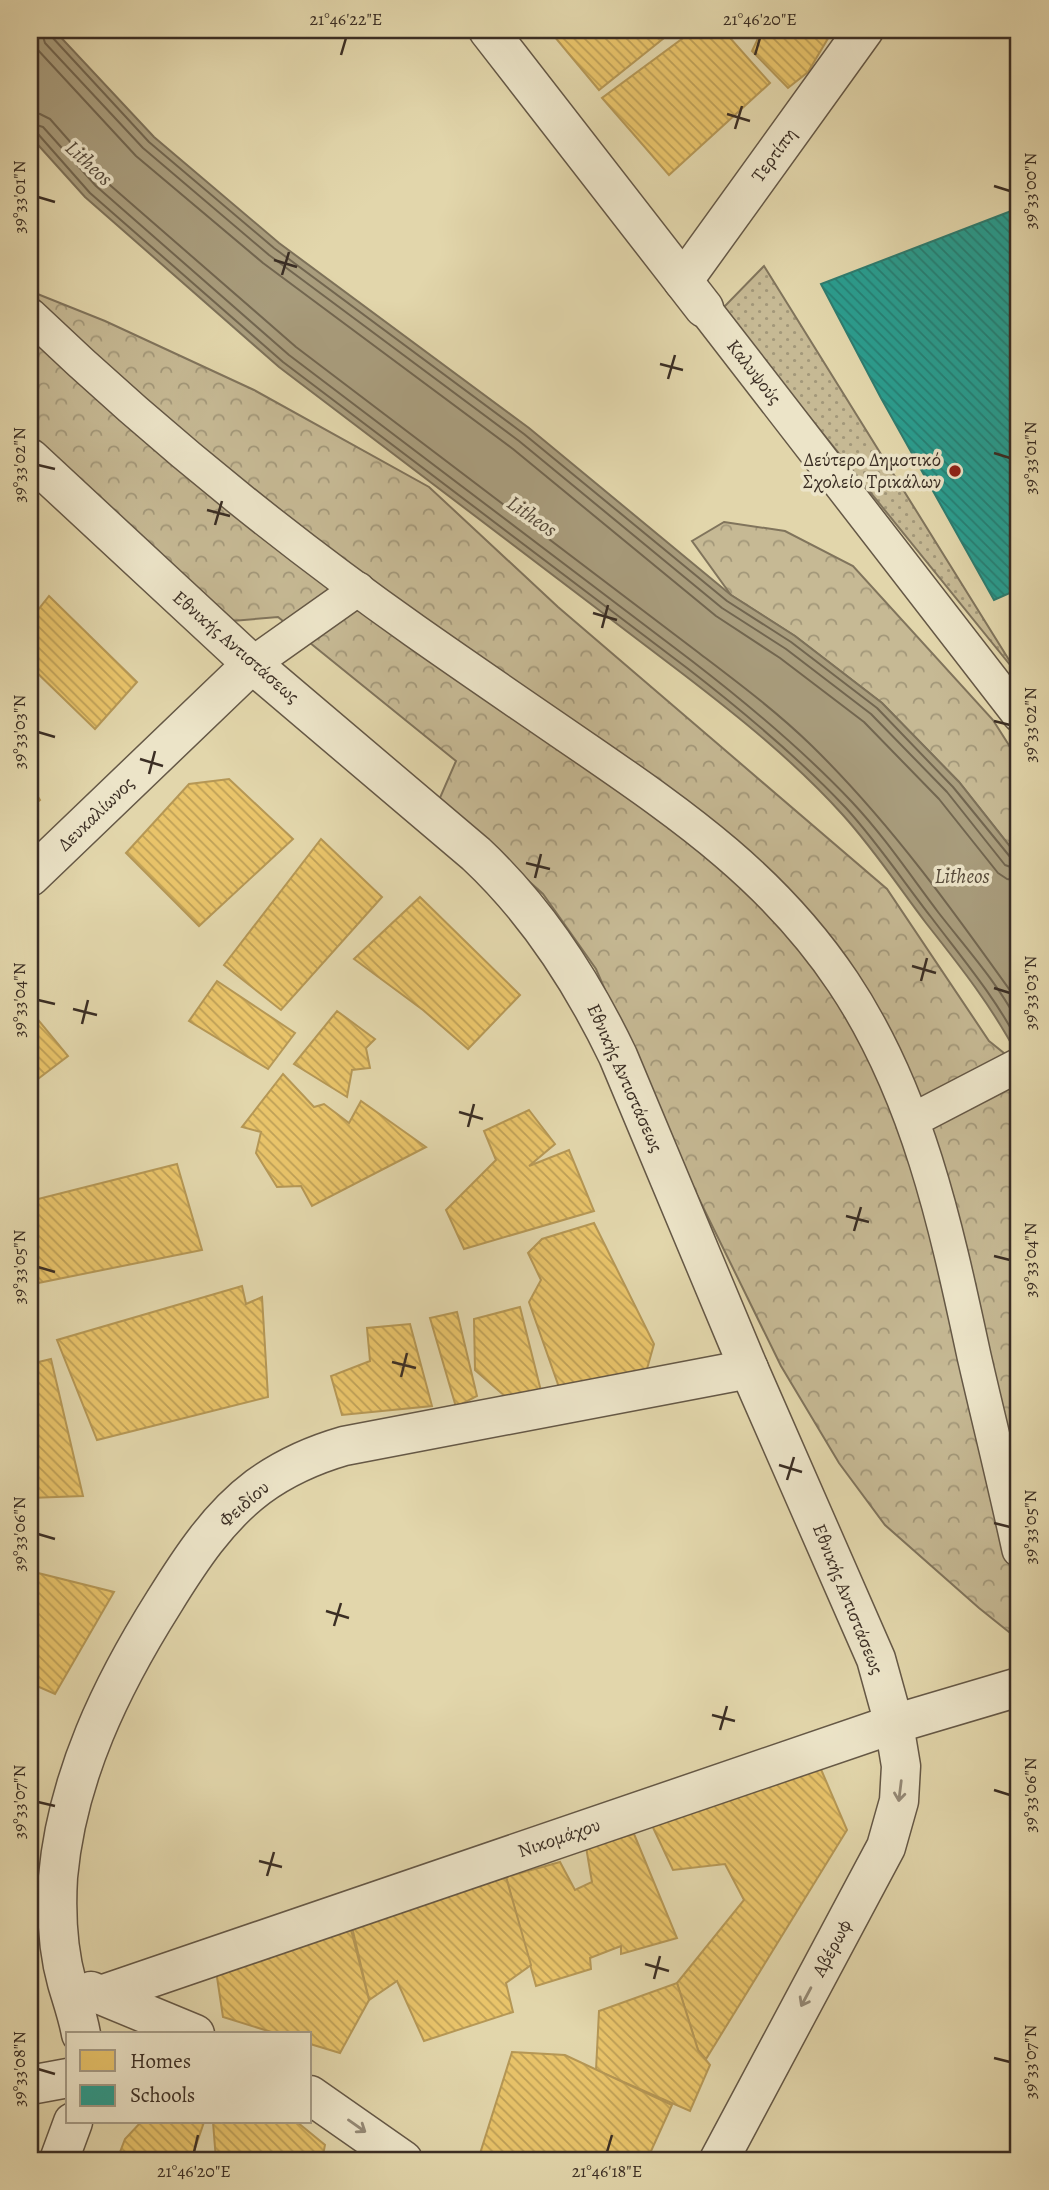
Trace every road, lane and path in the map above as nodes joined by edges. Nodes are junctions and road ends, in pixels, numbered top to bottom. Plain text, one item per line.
1 (488, 30) edge
2 (864, 30) edge
3 (694, 294) junction
4 (30, 315) edge
5 (30, 458) edge
6 (358, 589) junction
7 (252, 664) junction
8 (1019, 715) edge
9 (30, 877) edge
10 (1018, 1065) edge
11 (913, 1120) junction
12 (749, 1369) junction
13 (1019, 1550) edge
14 (1019, 1687) edge
15 (894, 1724) junction
16 (66, 1981) junction
17 (101, 1995) junction
18 (80, 2032) edge
19 (190, 2032) edge
20 (66, 2078) edge
21 (30, 2085) edge
22 (312, 2096) edge
23 (72, 2124) edge
24 (59, 2160) edge
25 (403, 2160) edge
26 (719, 2160) edge

1 - 3 street, Καλυψούς
2 - 3 street, Τερτίπη
3 - 8 street, Καλυψούς
4 - 6 street
5 - 7 street, Εθνικής Αντιστάσεως
6 - 7 street
6 - 11 street
7 - 9 street, Δευκαλίωνος
7 - 12 street, Εθνικής Αντιστάσεως
10 - 11 street
11 - 13 street
12 - 15 street, Εθνικής Αντιστάσεως
12 - 16 street, Φειδίου
14 - 15 street, Νικομάχου
15 - 17 street, Νικομάχου
15 -> 26 street, Αβέρωφ
16 - 17 street
16 - 18 street, Φειδίου
17 - 19 street
20 - 21 street
22 -> 25 street
23 - 24 street

